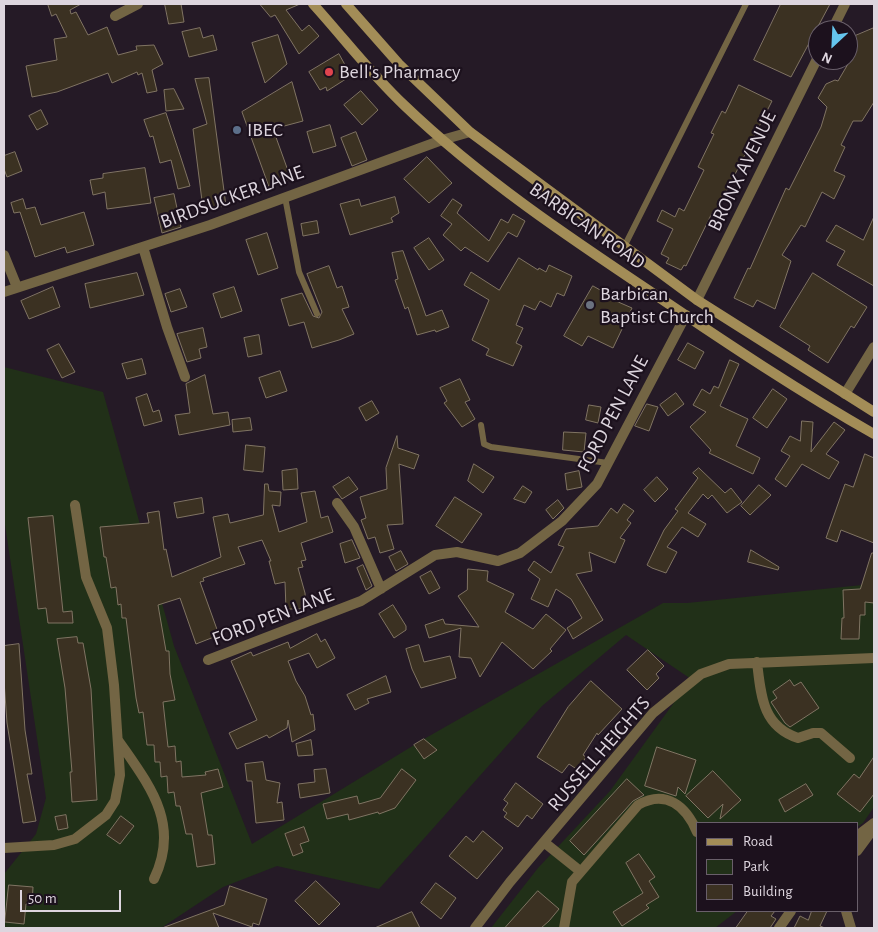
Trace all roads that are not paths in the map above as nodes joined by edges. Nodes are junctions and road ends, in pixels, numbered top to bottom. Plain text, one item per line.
1 (138, 4) edge
2 (313, 4) edge
3 (346, 4) edge
4 (746, 4) edge
5 (845, 4) edge
6 (115, 16) dead end
7 (837, 20) edge
8 (812, 70) edge
9 (470, 132) junction
10 (442, 140) junction
11 (285, 197) junction
12 (144, 247) junction
13 (624, 247) junction
14 (4, 255) edge
15 (17, 287) junction
16 (4, 292) edge
17 (697, 300) junction
18 (317, 314) dead end
19 (686, 315) junction
20 (874, 347) edge
21 (185, 377) dead end
22 (844, 394) junction
23 (874, 412) edge
24 (481, 424) dead end
25 (874, 434) edge
26 (608, 463) junction
27 (337, 503) dead end
28 (75, 505) dead end
29 (381, 589) junction
30 (874, 658) edge
31 (208, 660) dead end
32 (757, 662) junction
33 (117, 739) junction
34 (850, 758) dead end
35 (874, 823) edge
36 (874, 828) edge
37 (696, 830) edge
38 (858, 835) edge
39 (545, 843) junction
40 (4, 848) edge
41 (858, 850) edge
42 (580, 871) junction
43 (154, 879) dead end
44 (789, 912) edge
45 (846, 912) edge
46 (475, 928) edge
47 (564, 928) edge
48 (779, 928) edge
49 (851, 928) edge

1 - 6 street
2 - 10 main road, BARBICAN ROAD
3 - 9 main road, BARBICAN ROAD
4 - 13 lane
5 - 7 street
8 - 17 street, BRONX AVENUE
9 - 10 street, BIRDSUCKER LANE
9 - 13 main road, BARBICAN ROAD
10 - 11 street, BIRDSUCKER LANE
10 - 19 main road, BARBICAN ROAD
11 - 12 street, BIRDSUCKER LANE
11 - 18 lane
12 - 15 street, BIRDSUCKER LANE
12 - 21 street
13 - 17 main road, BARBICAN ROAD
14 - 15 street
15 - 16 street, BIRDSUCKER LANE
17 - 22 main road, BARBICAN ROAD
19 - 25 main road, BARBICAN ROAD
19 - 26 street, FORD PEN LANE
20 - 22 street
22 - 23 main road, BARBICAN ROAD
24 - 26 lane
26 - 29 street, FORD PEN LANE
27 - 29 street
28 - 33 street
29 - 31 street, FORD PEN LANE
30 - 32 street, RUSSELL HEIGHTS
32 - 34 street
32 - 39 street, RUSSELL HEIGHTS
33 - 40 street
33 - 43 street
35 - 38 street
36 - 41 street
37 - 42 street
39 - 42 street
39 - 46 street, RUSSELL HEIGHTS
42 - 47 street
44 - 48 street
45 - 49 street

